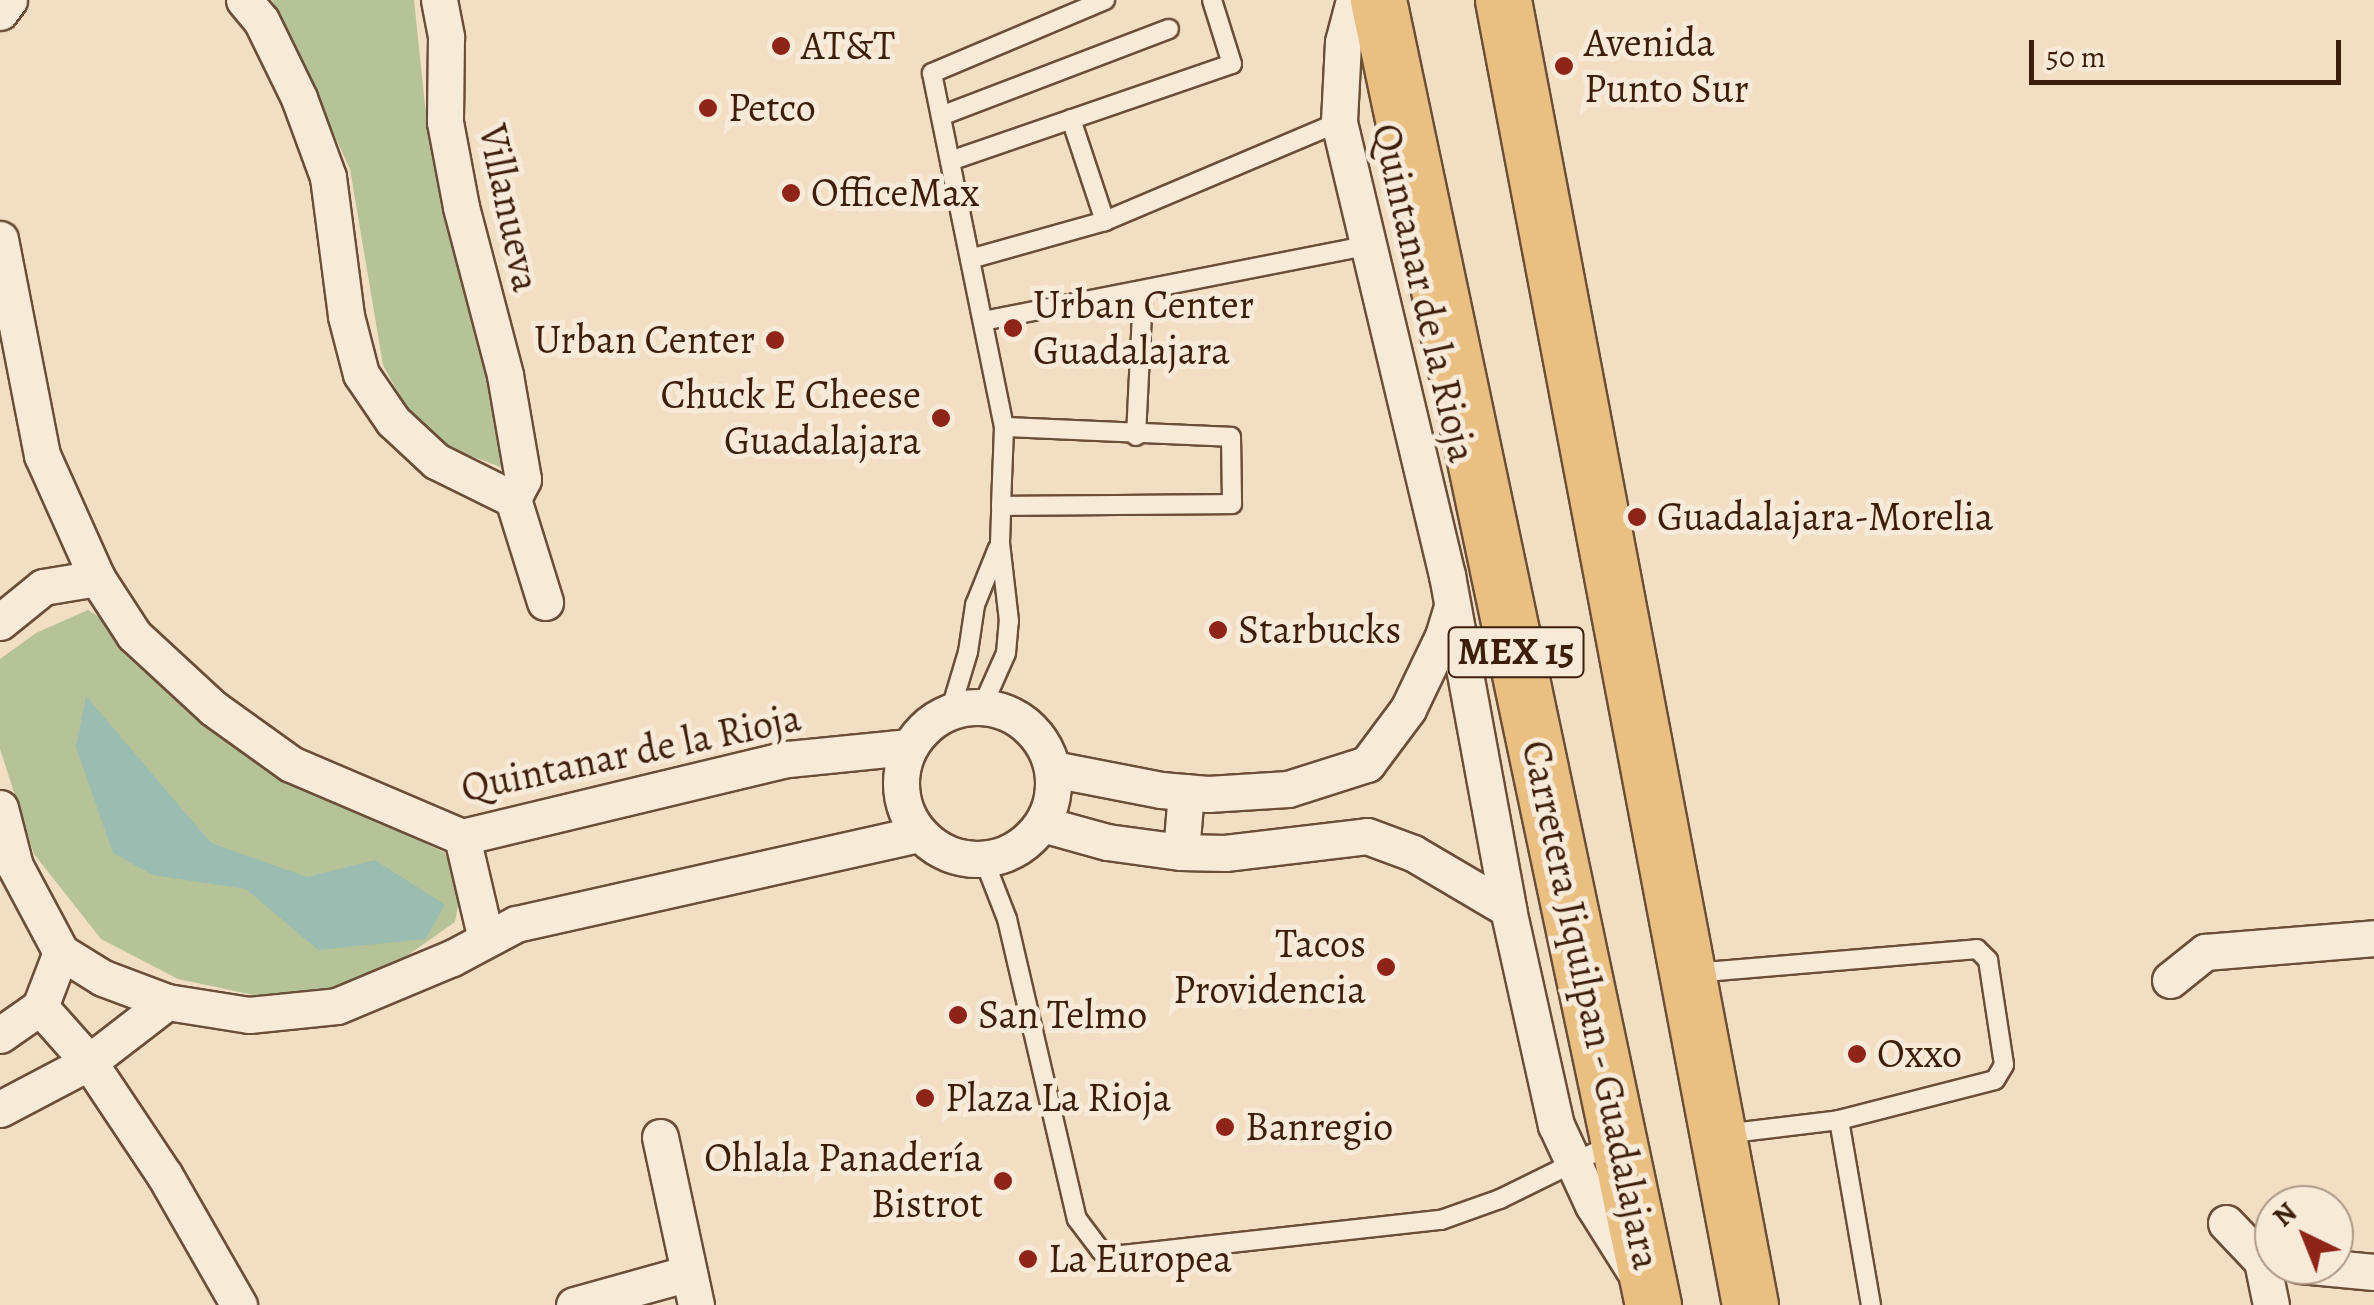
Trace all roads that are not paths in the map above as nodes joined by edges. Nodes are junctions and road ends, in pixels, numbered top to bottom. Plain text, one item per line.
1 (9, 0) edge
2 (244, 0) edge
3 (439, 0) edge
4 (1106, 0) edge
5 (1212, 0) edge
6 (1354, 0) edge
7 (1378, 0) edge
8 (1503, 0) edge
9 (0, 12) edge
10 (1169, 29) dead end
11 (941, 116) junction
12 (1071, 119) junction
13 (1339, 122) junction
14 (950, 161) junction
15 (1105, 221) junction
16 (0, 239) edge
17 (1368, 246) junction
18 (970, 259) junction
19 (1143, 293) junction
20 (982, 321) junction
21 (1004, 427) junction
22 (1136, 436) junction
23 (513, 499) junction
24 (1001, 506) junction
25 (1000, 543) junction
26 (97, 578) junction
27 (545, 602) dead end
28 (1452, 604) junction
29 (0, 622) edge
30 (966, 710) junction
31 (910, 747) junction
32 (1053, 768) junction
33 (1186, 792) junction
34 (0, 808) edge
35 (1042, 824) junction
36 (920, 834) junction
37 (462, 838) junction
38 (1181, 852) junction
39 (984, 860) junction
40 (1508, 909) junction
41 (2374, 938) edge
42 (486, 939) junction
43 (61, 952) junction
44 (1685, 974) junction
45 (2170, 980) dead end
46 (167, 1002) junction
47 (40, 1006) junction
48 (0, 1035) edge
49 (89, 1062) junction
50 (0, 1109) edge
51 (1840, 1120) junction
52 (1715, 1136) junction
53 (660, 1137) dead end
54 (1596, 1153) junction
55 (2226, 1223) dead end
56 (2254, 1249) edge
57 (693, 1289) edge
58 (1653, 1300) edge
59 (239, 1305) edge
60 (574, 1305) edge
61 (1750, 1305) edge
62 (1872, 1305) edge

1 - 9 street
2 - 23 street
3 - 23 street, Villanueva
4 - 11 lane
5 - 12 lane
6 - 13 street, Quintanar de la Rioja
7 - 54 highway, Carretera Jiquilpan - Guadalajara / MEX 15
8 - 44 highway, MEX 15
10 - 11 lane
11 - 14 lane
12 - 14 lane
12 - 15 lane
13 - 15 lane
13 - 17 street, Quintanar de la Rioja
14 - 18 lane
15 - 18 lane
16 - 26 street, Quintanar de la Rioja
17 - 19 lane
17 - 28 street, Quintanar de la Rioja
18 - 20 lane
19 - 20 lane
19 - 22 lane
20 - 21 lane
21 - 22 lane
21 - 24 lane
22 - 24 lane
23 - 27 street, Villanueva
24 - 25 lane
25 - 30 lane
25 - 30 lane
26 - 29 street
26 - 37 street, Quintanar de la Rioja
28 - 33 street
28 - 40 street, Quintanar de la Rioja
30 - 31 street
30 - 32 street
31 - 36 street
31 - 37 street, Quintanar de la Rioja
32 - 33 street
32 - 35 street
33 - 38 street
34 - 43 street
35 - 38 street
35 - 39 street
36 - 39 street
36 - 42 street
37 - 42 street
38 - 40 street
39 - 54 lane
40 - 54 street, Quintanar de la Rioja
41 - 45 street
42 - 46 street
43 - 46 street
43 - 47 street
44 - 51 lane
44 - 52 highway, MEX 15
46 - 49 street
47 - 48 street
47 - 49 street
49 - 50 street
49 - 59 street
51 - 52 lane
51 - 62 lane
52 - 61 highway, MEX 15
53 - 57 street
54 - 58 highway, Carretera Jiquilpan - Guadalajara / MEX 15
55 - 56 street
57 - 60 street

